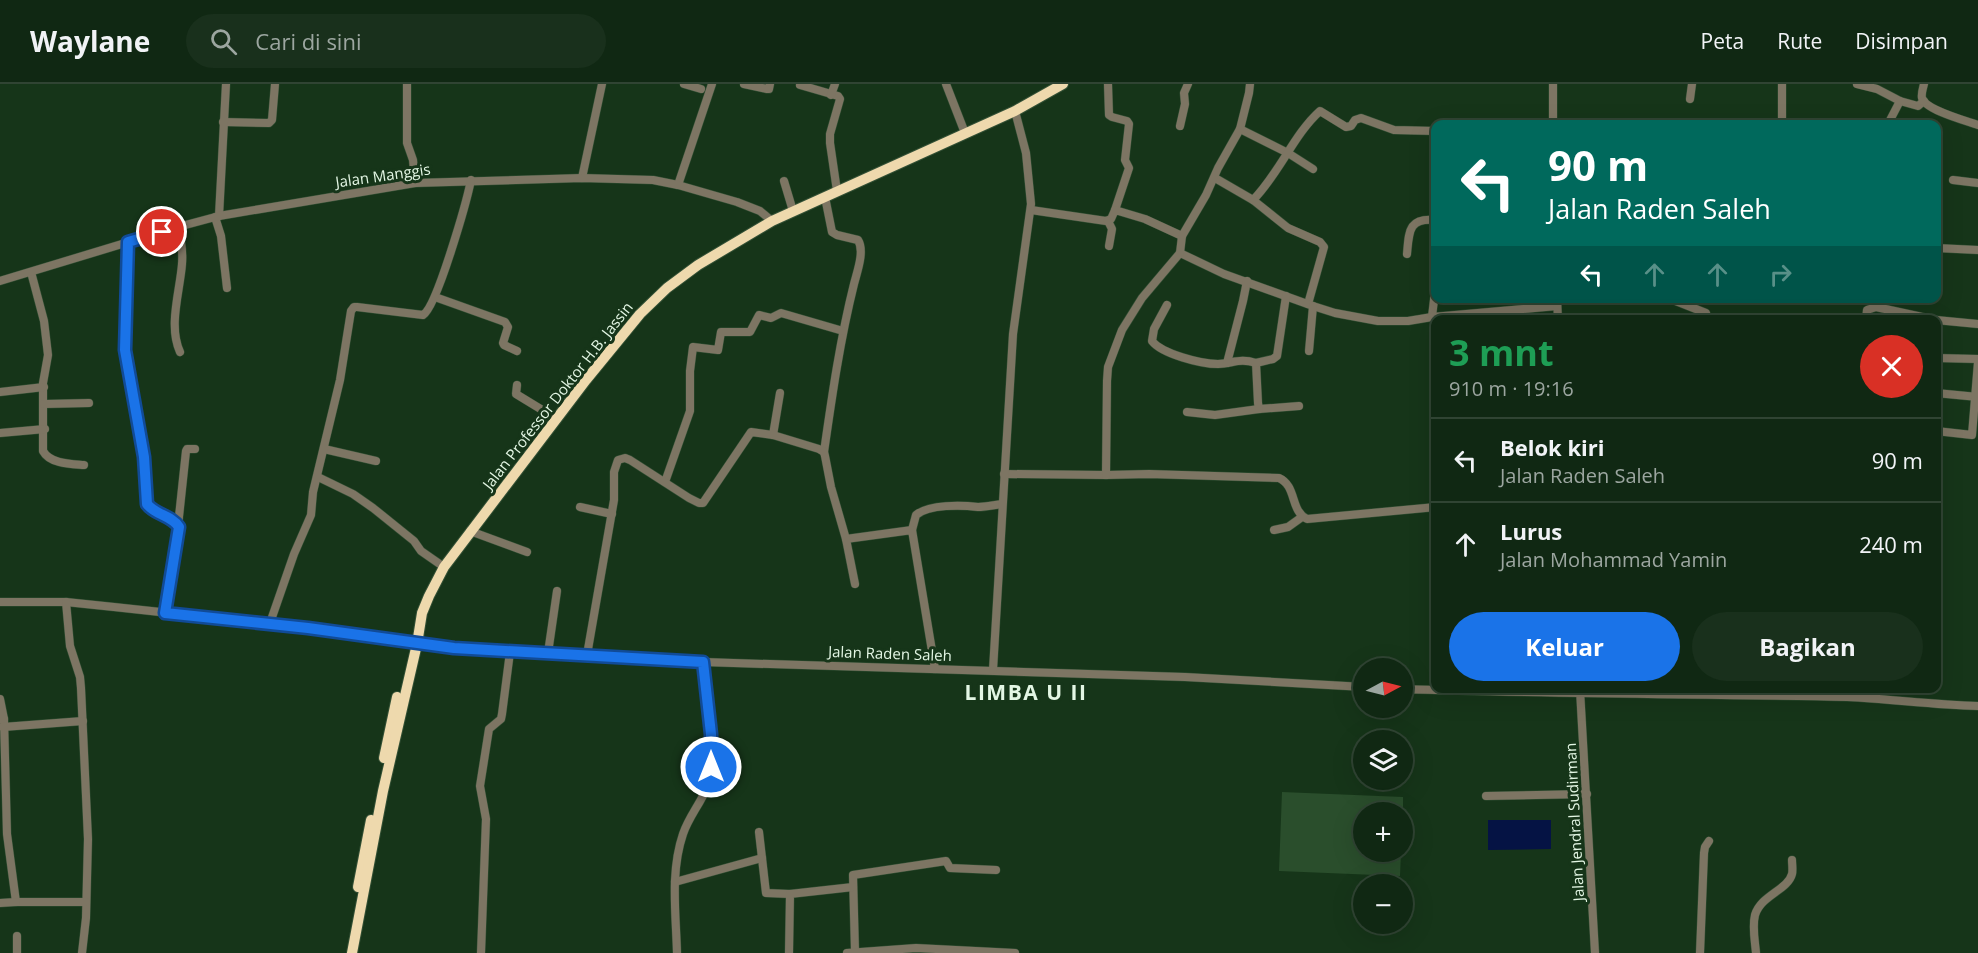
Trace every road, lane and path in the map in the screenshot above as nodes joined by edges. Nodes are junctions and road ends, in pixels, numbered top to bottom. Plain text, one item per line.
1 (226, 84) edge
2 (275, 84) edge
3 (407, 84) edge
4 (602, 84) edge
5 (684, 84) edge
6 (712, 84) edge
7 (744, 84) edge
8 (770, 84) edge
9 (799, 84) edge
10 (835, 84) edge
11 (946, 84) edge
12 (1063, 84) edge
13 (1108, 84) edge
14 (1188, 84) edge
15 (1250, 84) edge
16 (1553, 84) edge
17 (1692, 84) edge
18 (1782, 84) edge
19 (1857, 84) edge
20 (1924, 84) edge
21 (1878, 86) edge
22 (1049, 87) edge
23 (701, 89) dead end
24 (831, 95) junction
25 (1690, 99) dead end
26 (1924, 101) junction
27 (1900, 102) junction
28 (1015, 111) junction
29 (1553, 120) edge
30 (1782, 120) edge
31 (1890, 120) edge
32 (223, 122) junction
33 (1978, 125) edge
34 (1180, 126) dead end
35 (1240, 129) junction
36 (1431, 131) edge
37 (965, 133) junction
38 (1288, 153) junction
39 (1313, 168) dead end
40 (582, 178) junction
41 (1215, 178) junction
42 (471, 180) junction
43 (1953, 180) dead end
44 (784, 181) dead end
45 (415, 183) junction
46 (1978, 183) edge
47 (678, 185) junction
48 (837, 190) junction
49 (825, 197) junction
50 (1253, 200) junction
51 (1030, 210) junction
52 (1115, 210) junction
53 (793, 211) junction
54 (217, 217) junction
55 (1431, 220) edge
56 (772, 221) junction
57 (1108, 221) junction
58 (178, 227) junction
59 (1182, 236) junction
60 (128, 242) junction
61 (1109, 246) dead end
62 (1941, 248) edge
63 (1978, 250) edge
64 (1180, 253) junction
65 (1407, 254) dead end
66 (31, 272) junction
67 (0, 281) edge
68 (1246, 281) junction
69 (227, 288) dead end
70 (1286, 296) junction
71 (435, 297) junction
72 (1548, 303) edge
73 (1681, 303) edge
74 (1167, 305) dead end
75 (1310, 305) junction
76 (1441, 315) edge
77 (1707, 315) edge
78 (1867, 315) edge
79 (1913, 315) edge
80 (1431, 316) edge
81 (1941, 320) edge
82 (1978, 324) edge
83 (843, 331) junction
84 (518, 351) dead end
85 (1309, 351) dead end
86 (180, 352) dead end
87 (1941, 358) edge
88 (1978, 360) edge
89 (1227, 363) junction
90 (1256, 363) junction
91 (517, 385) dead end
92 (44, 387) junction
93 (0, 392) edge
94 (780, 393) dead end
95 (1941, 394) edge
96 (1976, 397) edge
97 (89, 403) dead end
98 (44, 404) junction
99 (1299, 406) dead end
100 (1259, 409) junction
101 (1187, 412) dead end
102 (557, 419) junction
103 (45, 429) junction
104 (0, 432) edge
105 (1941, 432) edge
106 (773, 435) junction
107 (324, 448) junction
108 (195, 449) dead end
109 (824, 452) junction
110 (376, 461) dead end
111 (84, 465) dead end
112 (1004, 474) junction
113 (1106, 475) junction
114 (318, 477) junction
115 (665, 482) junction
116 (1002, 504) junction
117 (580, 507) dead end
118 (1431, 508) edge
119 (612, 514) junction
120 (1302, 517) junction
121 (178, 526) junction
122 (912, 530) junction
123 (1274, 530) dead end
124 (470, 531) junction
125 (846, 539) junction
126 (527, 552) dead end
127 (444, 567) junction
128 (855, 584) dead end
129 (557, 591) dead end
130 (0, 602) edge
131 (66, 602) junction
132 (165, 613) junction
133 (270, 623) junction
134 (414, 644) junction
135 (510, 652) junction
136 (548, 653) junction
137 (587, 655) junction
138 (703, 662) junction
139 (935, 669) junction
140 (993, 670) junction
141 (1353, 686) edge
142 (1413, 689) edge
143 (1431, 689) edge
144 (1580, 693) edge
145 (1777, 693) edge
146 (1844, 693) edge
147 (0, 699) edge
148 (1978, 706) edge
149 (83, 721) junction
150 (2, 722) edge
151 (2, 791) edge
152 (1587, 794) junction
153 (1486, 796) dead end
154 (374, 822) junction
155 (759, 832) dead end
156 (1709, 841) dead end
157 (762, 858) junction
158 (1792, 860) dead end
159 (996, 870) dead end
160 (675, 882) junction
161 (853, 886) junction
162 (790, 894) junction
163 (16, 902) junction
164 (86, 902) junction
165 (0, 903) edge
166 (16, 936) dead end
167 (961, 951) edge
168 (851, 952) edge
169 (16, 953) edge
170 (82, 953) edge
171 (345, 953) edge
172 (352, 953) edge
173 (481, 953) edge
174 (677, 953) edge
175 (789, 953) edge
176 (1015, 953) edge
177 (1595, 953) edge
178 (1700, 953) edge
179 (1756, 953) edge

1 - 32 street
2 - 32 street
3 - 45 street
4 - 40 street
5 - 23 street
6 - 47 street
7 - 8 street
9 - 24 street
10 - 24 street
11 - 37 street
12 - 22 highway, Jalan Professor Doktor H.B. Jassin
13 - 52 street
14 - 34 street
15 - 35 street
16 - 29 street
17 - 25 street
18 - 30 street
19 - 21 street
20 - 26 street
21 - 27 street
22 - 28 highway, Jalan Professor Doktor H.B. Jassin
24 - 48 street
26 - 27 street
26 - 33 street
27 - 31 street
28 - 37 highway, Jalan Professor Doktor H.B. Jassin
28 - 51 street
32 - 54 street
35 - 38 street
35 - 41 street
36 - 38 street
37 - 48 highway, Jalan Professor Doktor H.B. Jassin
38 - 39 street
38 - 50 street
40 - 42 street, Jalan Manggis
40 - 47 street, Jalan Manggis
41 - 50 street
41 - 59 street
42 - 45 street, Jalan Manggis
42 - 71 street
43 - 46 street
44 - 53 street
45 - 54 street, Jalan Manggis
47 - 56 street, Jalan Manggis
48 - 49 highway, Jalan Professor Doktor H.B. Jassin
49 - 53 highway, Jalan Professor Doktor H.B. Jassin
49 - 83 street
50 - 75 street
51 - 57 street
51 - 112 street
52 - 57 street
52 - 59 street
53 - 56 highway, Jalan Professor Doktor H.B. Jassin
54 - 58 street, Jalan Manggis
54 - 69 street
55 - 65 street
56 - 102 highway, Jalan Professor Doktor H.B. Jassin
57 - 61 street
58 - 60 street, Jalan Manggis
58 - 86 street
59 - 64 street
60 - 66 street, Jalan Manggis
60 - 121 street
62 - 63 street
64 - 68 street
64 - 113 street
66 - 67 street, Jalan Manggis
66 - 92 street
68 - 70 street
68 - 89 street
70 - 75 street
70 - 90 street
71 - 84 street
71 - 107 street
72 - 76 street
73 - 77 street
74 - 89 street
75 - 80 street
75 - 85 street
78 - 79 street
81 - 82 street
83 - 109 street
83 - 115 street
87 - 88 street
88 - 96 street
89 - 90 street
90 - 100 street
91 - 102 street
92 - 93 street
92 - 98 street
94 - 106 street
95 - 96 street
96 - 105 street
97 - 98 street
98 - 103 street
99 - 100 street
100 - 101 street
102 - 124 highway, Jalan Professor Doktor H.B. Jassin
103 - 104 street
103 - 111 street
106 - 109 street
106 - 115 street
107 - 110 street
107 - 114 street
108 - 121 street
109 - 125 street
112 - 113 street
112 - 116 street
113 - 120 street
114 - 127 street
114 - 133 street
115 - 119 street
116 - 122 street
116 - 140 street
117 - 119 street
118 - 120 street
119 - 137 street
120 - 123 street
121 - 132 street
122 - 125 street
122 - 139 street
124 - 126 street
124 - 127 highway, Jalan Professor Doktor H.B. Jassin
125 - 128 street
127 - 134 highway, Jalan Professor Doktor H.B. Jassin
129 - 136 street
130 - 131 street, Jalan Raden Saleh
131 - 132 street, Jalan Raden Saleh
131 - 149 street
132 - 133 street, Jalan Raden Saleh
133 - 134 street, Jalan Raden Saleh
134 - 135 street, Jalan Raden Saleh
134 - 154 highway, Jalan Professor Doktor H.B. Jassin
135 - 136 street, Jalan Raden Saleh
135 - 173 street
136 - 137 street, Jalan Raden Saleh
137 - 138 street, Jalan Raden Saleh
138 - 139 street, Jalan Raden Saleh
138 - 160 street
139 - 140 street, Jalan Raden Saleh
140 - 141 street, Jalan Raden Saleh
142 - 143 street
144 - 152 street, Jalan Jendral Sudirman
145 - 146 street
146 - 148 street
147 - 150 street
149 - 150 street
149 - 164 street
150 - 151 street
151 - 163 street
152 - 153 street
152 - 177 street, Jalan Jendral Sudirman
154 - 171 highway, Jalan Professor Doktor H.B. Jassin
154 - 172 highway, Jalan Professor Doktor H.B. Jassin
155 - 157 street
156 - 178 street
157 - 160 street
157 - 162 street
158 - 179 street
159 - 161 street
160 - 174 street
161 - 162 street
161 - 168 street
162 - 175 street
163 - 164 street
163 - 165 street
164 - 170 street
166 - 169 street
167 - 168 street
167 - 176 street

